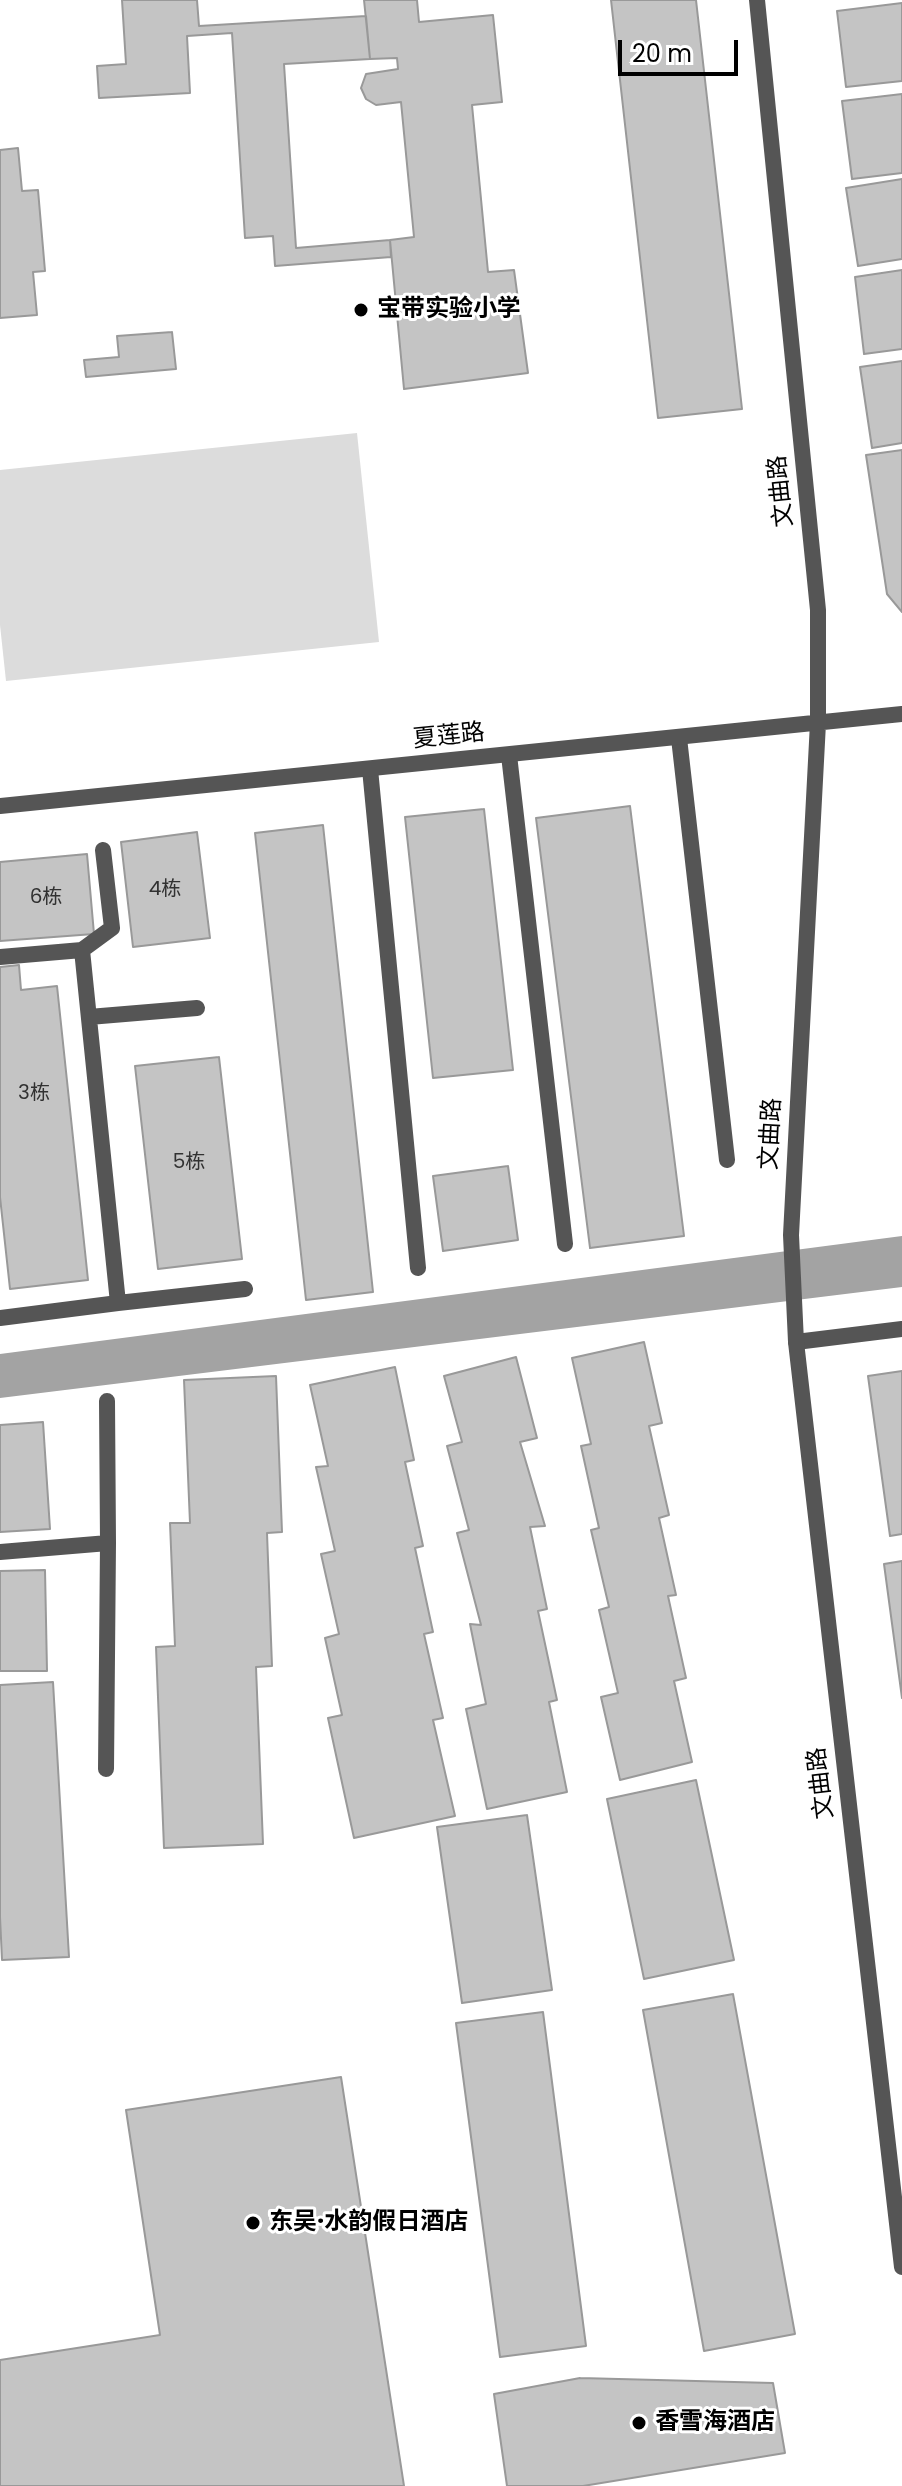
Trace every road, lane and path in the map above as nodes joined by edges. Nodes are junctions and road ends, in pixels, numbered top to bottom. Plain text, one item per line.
1 (757, 0) edge
2 (902, 714) edge
3 (818, 723) junction
4 (679, 738) junction
5 (509, 755) junction
6 (370, 769) junction
7 (0, 806) edge
8 (103, 850) dead end
9 (82, 950) junction
10 (0, 957) edge
11 (197, 1008) dead end
12 (89, 1017) junction
13 (727, 1160) dead end
14 (565, 1244) dead end
15 (418, 1268) dead end
16 (245, 1289) dead end
17 (118, 1303) junction
18 (0, 1318) edge
19 (902, 1329) edge
20 (796, 1342) junction
21 (107, 1401) dead end
22 (108, 1543) junction
23 (0, 1552) edge
24 (106, 1769) dead end
25 (902, 2267) edge

1 - 3 street, 文曲路
2 - 3 street, 夏莲路
3 - 4 street, 夏莲路
3 - 20 street, 文曲路
4 - 5 street, 夏莲路
4 - 13 street
5 - 6 street, 夏莲路
5 - 14 street
6 - 7 street, 夏莲路
6 - 15 street
8 - 9 street
9 - 10 street
9 - 12 street
11 - 12 street
12 - 17 street
16 - 17 street
17 - 18 street
19 - 20 street
20 - 25 street, 文曲路
21 - 22 street
22 - 23 street
22 - 24 street

